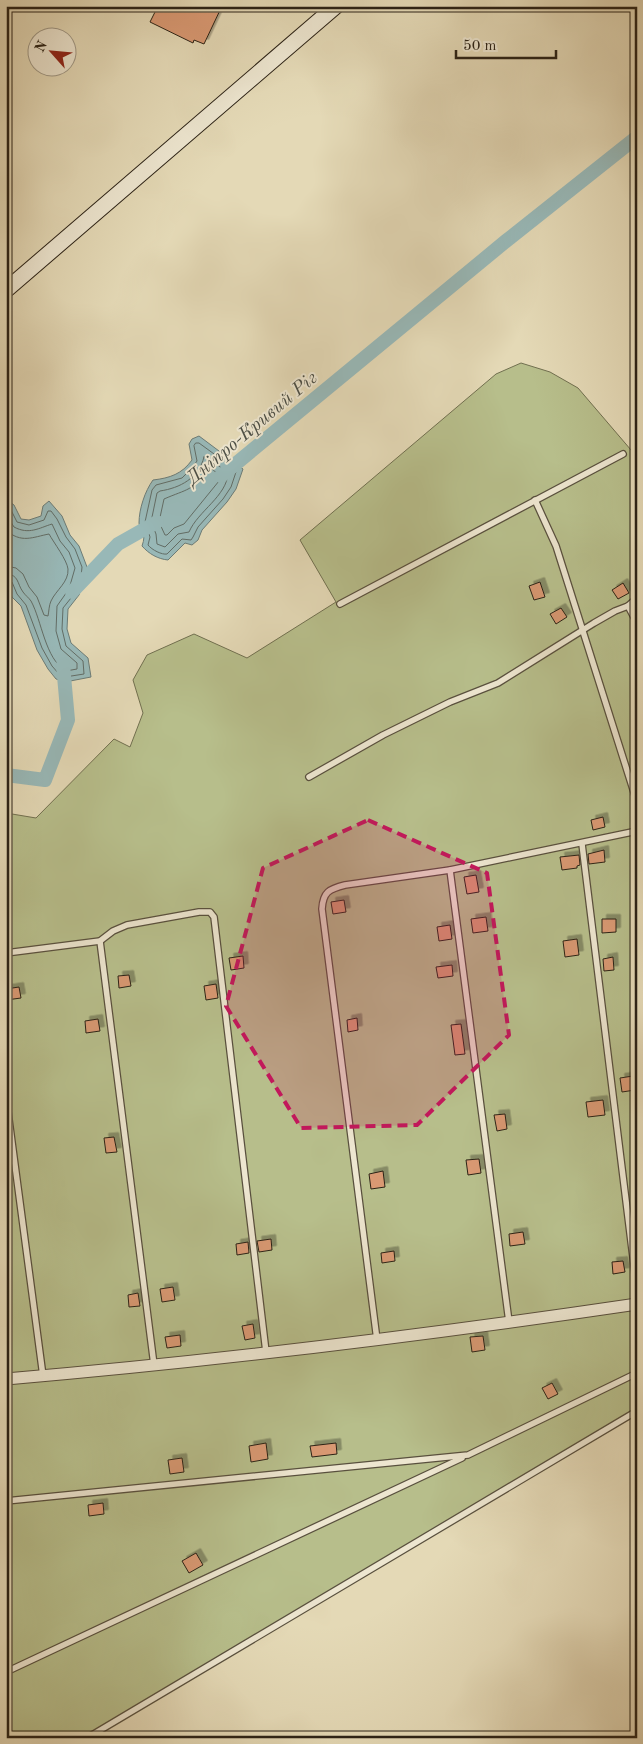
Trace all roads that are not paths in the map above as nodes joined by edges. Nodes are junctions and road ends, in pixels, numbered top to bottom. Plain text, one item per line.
1 (336, 6) edge
2 (6, 290) edge
3 (622, 454) dead end
4 (535, 500) junction
5 (637, 598) edge
6 (340, 604) dead end
7 (628, 606) junction
8 (637, 623) edge
9 (583, 629) junction
10 (309, 777) dead end
11 (637, 802) edge
12 (637, 831) edge
13 (582, 844) junction
14 (450, 870) junction
15 (100, 941) junction
16 (6, 953) edge
17 (6, 1097) edge
18 (637, 1290) edge
19 (637, 1304) edge
20 (509, 1323) junction
21 (377, 1340) junction
22 (266, 1352) junction
23 (154, 1365) junction
24 (637, 1373) edge
25 (43, 1376) junction
26 (6, 1379) edge
27 (637, 1411) edge
28 (468, 1455) junction
29 (6, 1500) edge
30 (6, 1672) edge
31 (87, 1738) edge

1 - 2 main road
3 - 4 lane
4 - 6 lane
4 - 9 lane
5 - 7 lane
7 - 8 lane
7 - 9 lane
9 - 10 lane
9 - 11 lane
12 - 13 lane
13 - 14 lane
13 - 18 lane
14 - 20 lane
14 - 21 lane
15 - 16 lane
15 - 22 lane
15 - 23 lane
17 - 25 lane
19 - 20 street
20 - 21 street
21 - 22 street
22 - 23 street
23 - 25 street
24 - 28 lane
25 - 26 street
27 - 31 lane
28 - 29 lane
28 - 30 lane

